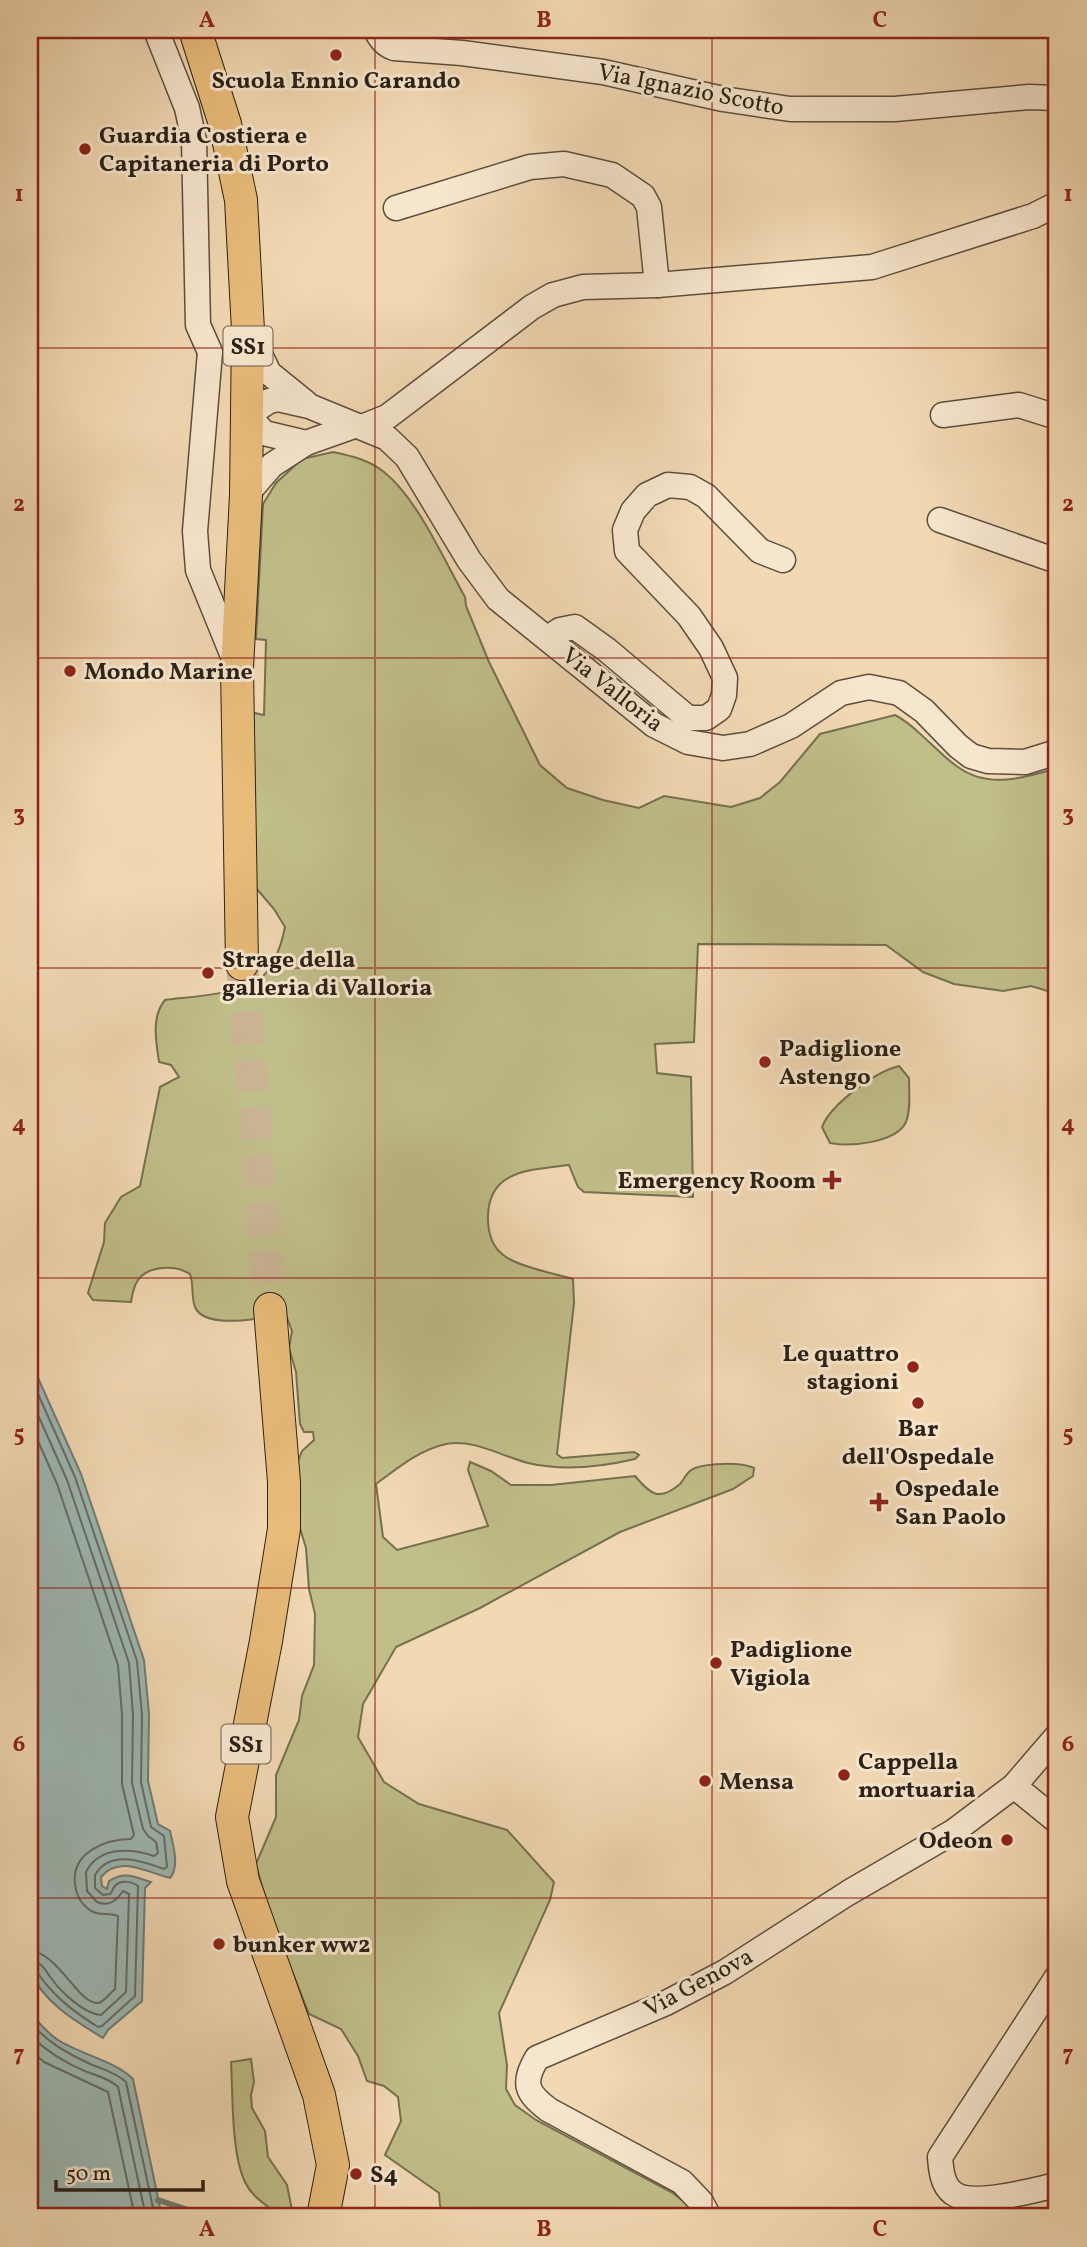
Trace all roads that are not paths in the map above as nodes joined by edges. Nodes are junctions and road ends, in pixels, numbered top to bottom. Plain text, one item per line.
1 (156, 30) edge
2 (195, 30) edge
3 (376, 30) edge
4 (1057, 98) edge
5 (1057, 204) edge
6 (396, 208) dead end
7 (657, 285) junction
8 (248, 330) junction
9 (309, 406) junction
10 (247, 415) junction
11 (943, 415) dead end
12 (1057, 418) edge
13 (358, 427) junction
14 (306, 443) junction
15 (246, 495) junction
16 (940, 520) dead end
17 (783, 560) dead end
18 (1057, 561) edge
19 (548, 638) junction
20 (237, 668) junction
21 (1057, 752) edge
22 (242, 964) tunnel mouth
23 (270, 1309) tunnel mouth
24 (1057, 1736) edge
25 (1014, 1786) junction
26 (1057, 1821) edge
27 (1057, 1977) edge
28 (1057, 2185) edge
29 (323, 2217) edge
30 (709, 2217) edge

1 - 20 street
2 - 8 main road, SS1
3 - 4 street, Via Ignazio Scotto
5 - 7 street
6 - 7 street
7 - 13 street
8 - 9 street
8 - 10 main road, SS1
9 - 10 street
9 - 13 street, Via Valloria
10 - 14 street
10 - 15 main road, SS1
11 - 12 street
13 - 14 street
13 - 19 street, Via Valloria
14 - 15 street
15 - 20 main road, SS1
16 - 18 street
17 - 19 street
19 - 21 street, Via Valloria
20 - 22 main road, SS1
23 - 29 main road, SS1
24 - 25 street, Via Genova
25 - 26 street
25 - 30 street, Via Genova
27 - 28 street

